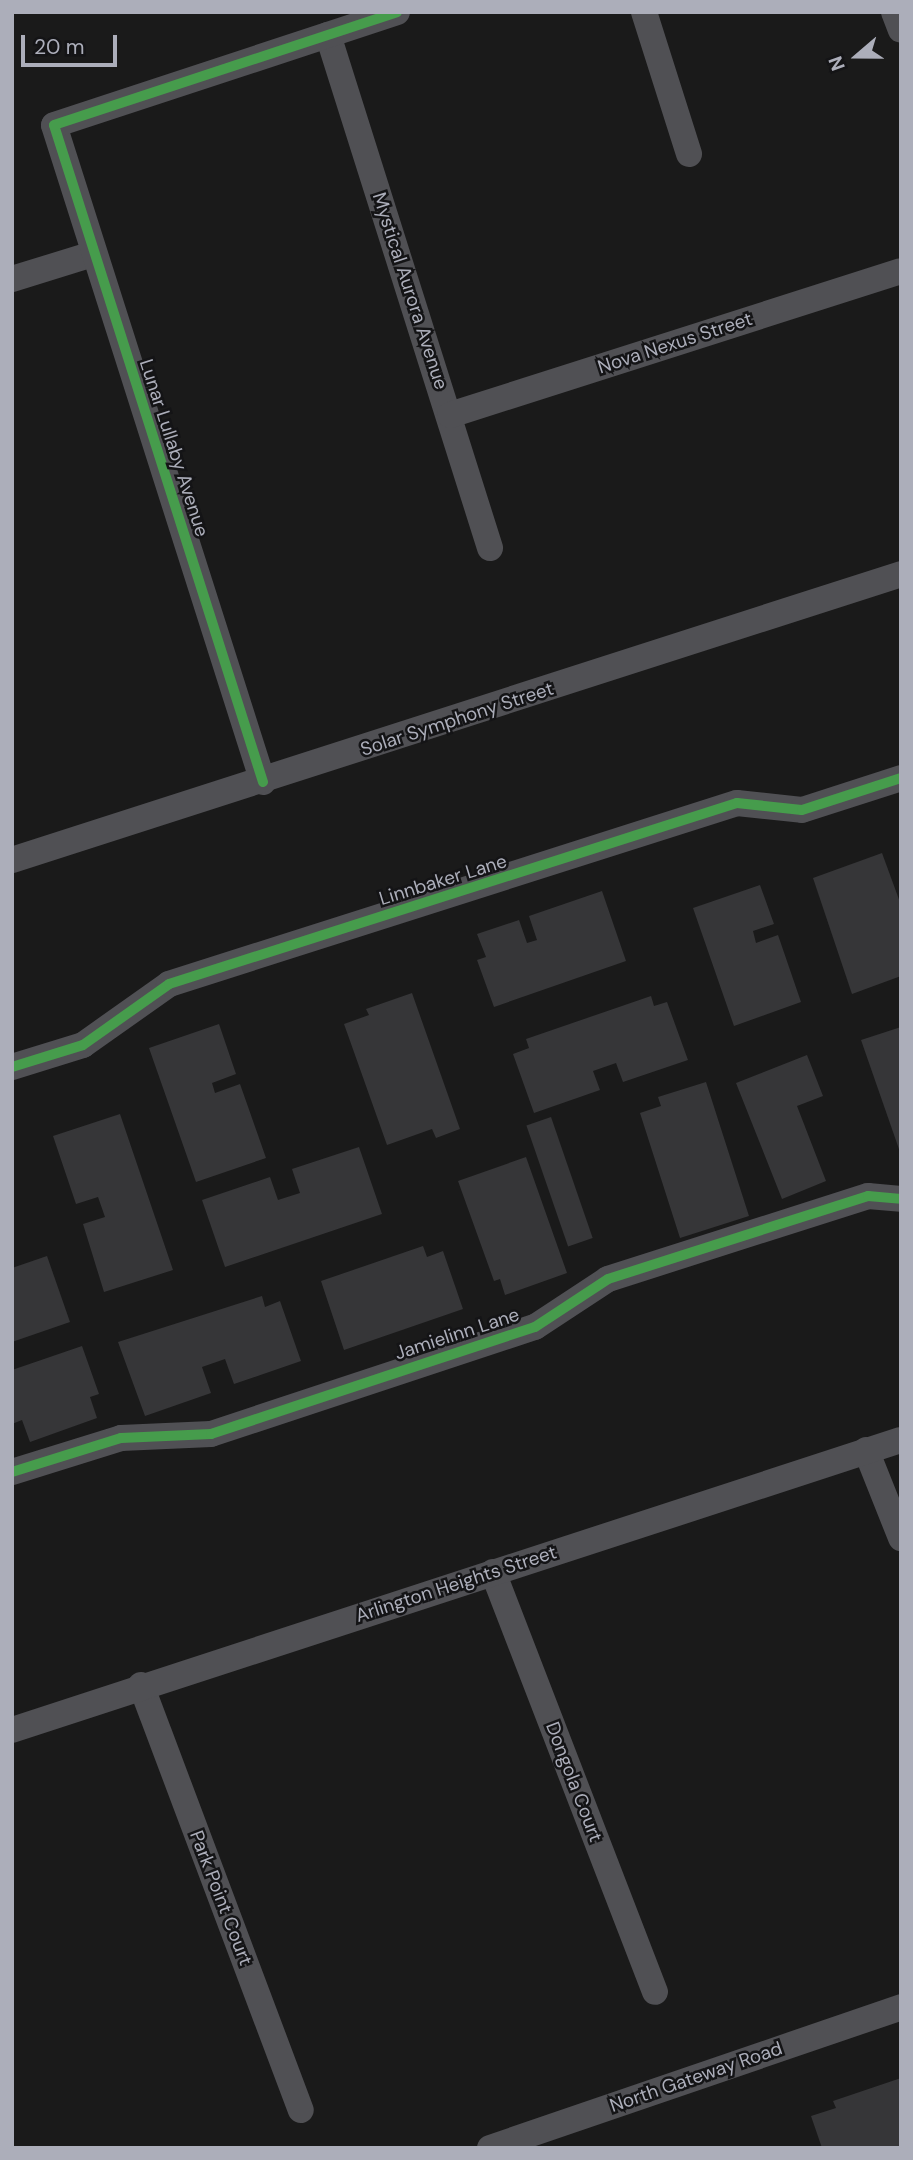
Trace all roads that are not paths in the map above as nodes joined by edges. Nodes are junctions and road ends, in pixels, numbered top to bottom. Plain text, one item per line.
1 (397, 12) edge
2 (644, 12) edge
3 (894, 12) edge
4 (901, 30) edge
5 (327, 35) junction
6 (689, 154) dead end
7 (93, 254) junction
8 (901, 271) edge
9 (12, 278) edge
10 (450, 415) junction
11 (491, 548) dead end
12 (901, 573) edge
13 (901, 778) edge
14 (263, 782) junction
15 (12, 860) edge
16 (12, 1067) edge
17 (901, 1199) edge
18 (901, 1440) edge
19 (866, 1450) junction
20 (12, 1472) edge
21 (901, 1538) edge
22 (493, 1572) junction
23 (141, 1685) junction
24 (12, 1730) edge
25 (655, 1992) dead end
26 (901, 2007) edge
27 (301, 2110) dead end
28 (490, 2148) edge

1 - 5 street
2 - 6 street
3 - 4 street
5 - 7 street, Lunar Lullaby Avenue
5 - 10 street, Mystical Aurora Avenue
7 - 9 street
7 - 14 street, Lunar Lullaby Avenue
8 - 10 street, Nova Nexus Street
10 - 11 street, Mystical Aurora Avenue
12 - 14 street, Solar Symphony Street
13 - 16 street, Linnbaker Lane
14 - 15 street, Solar Symphony Street
17 - 20 street, Jamielinn Lane
18 - 19 street, Arlington Heights Street
19 - 21 street
19 - 22 street, Arlington Heights Street
22 - 23 street, Arlington Heights Street
22 - 25 street, Dongola Court
23 - 24 street, Arlington Heights Street
23 - 27 street, Park Point Court
26 - 28 street, North Gateway Road

